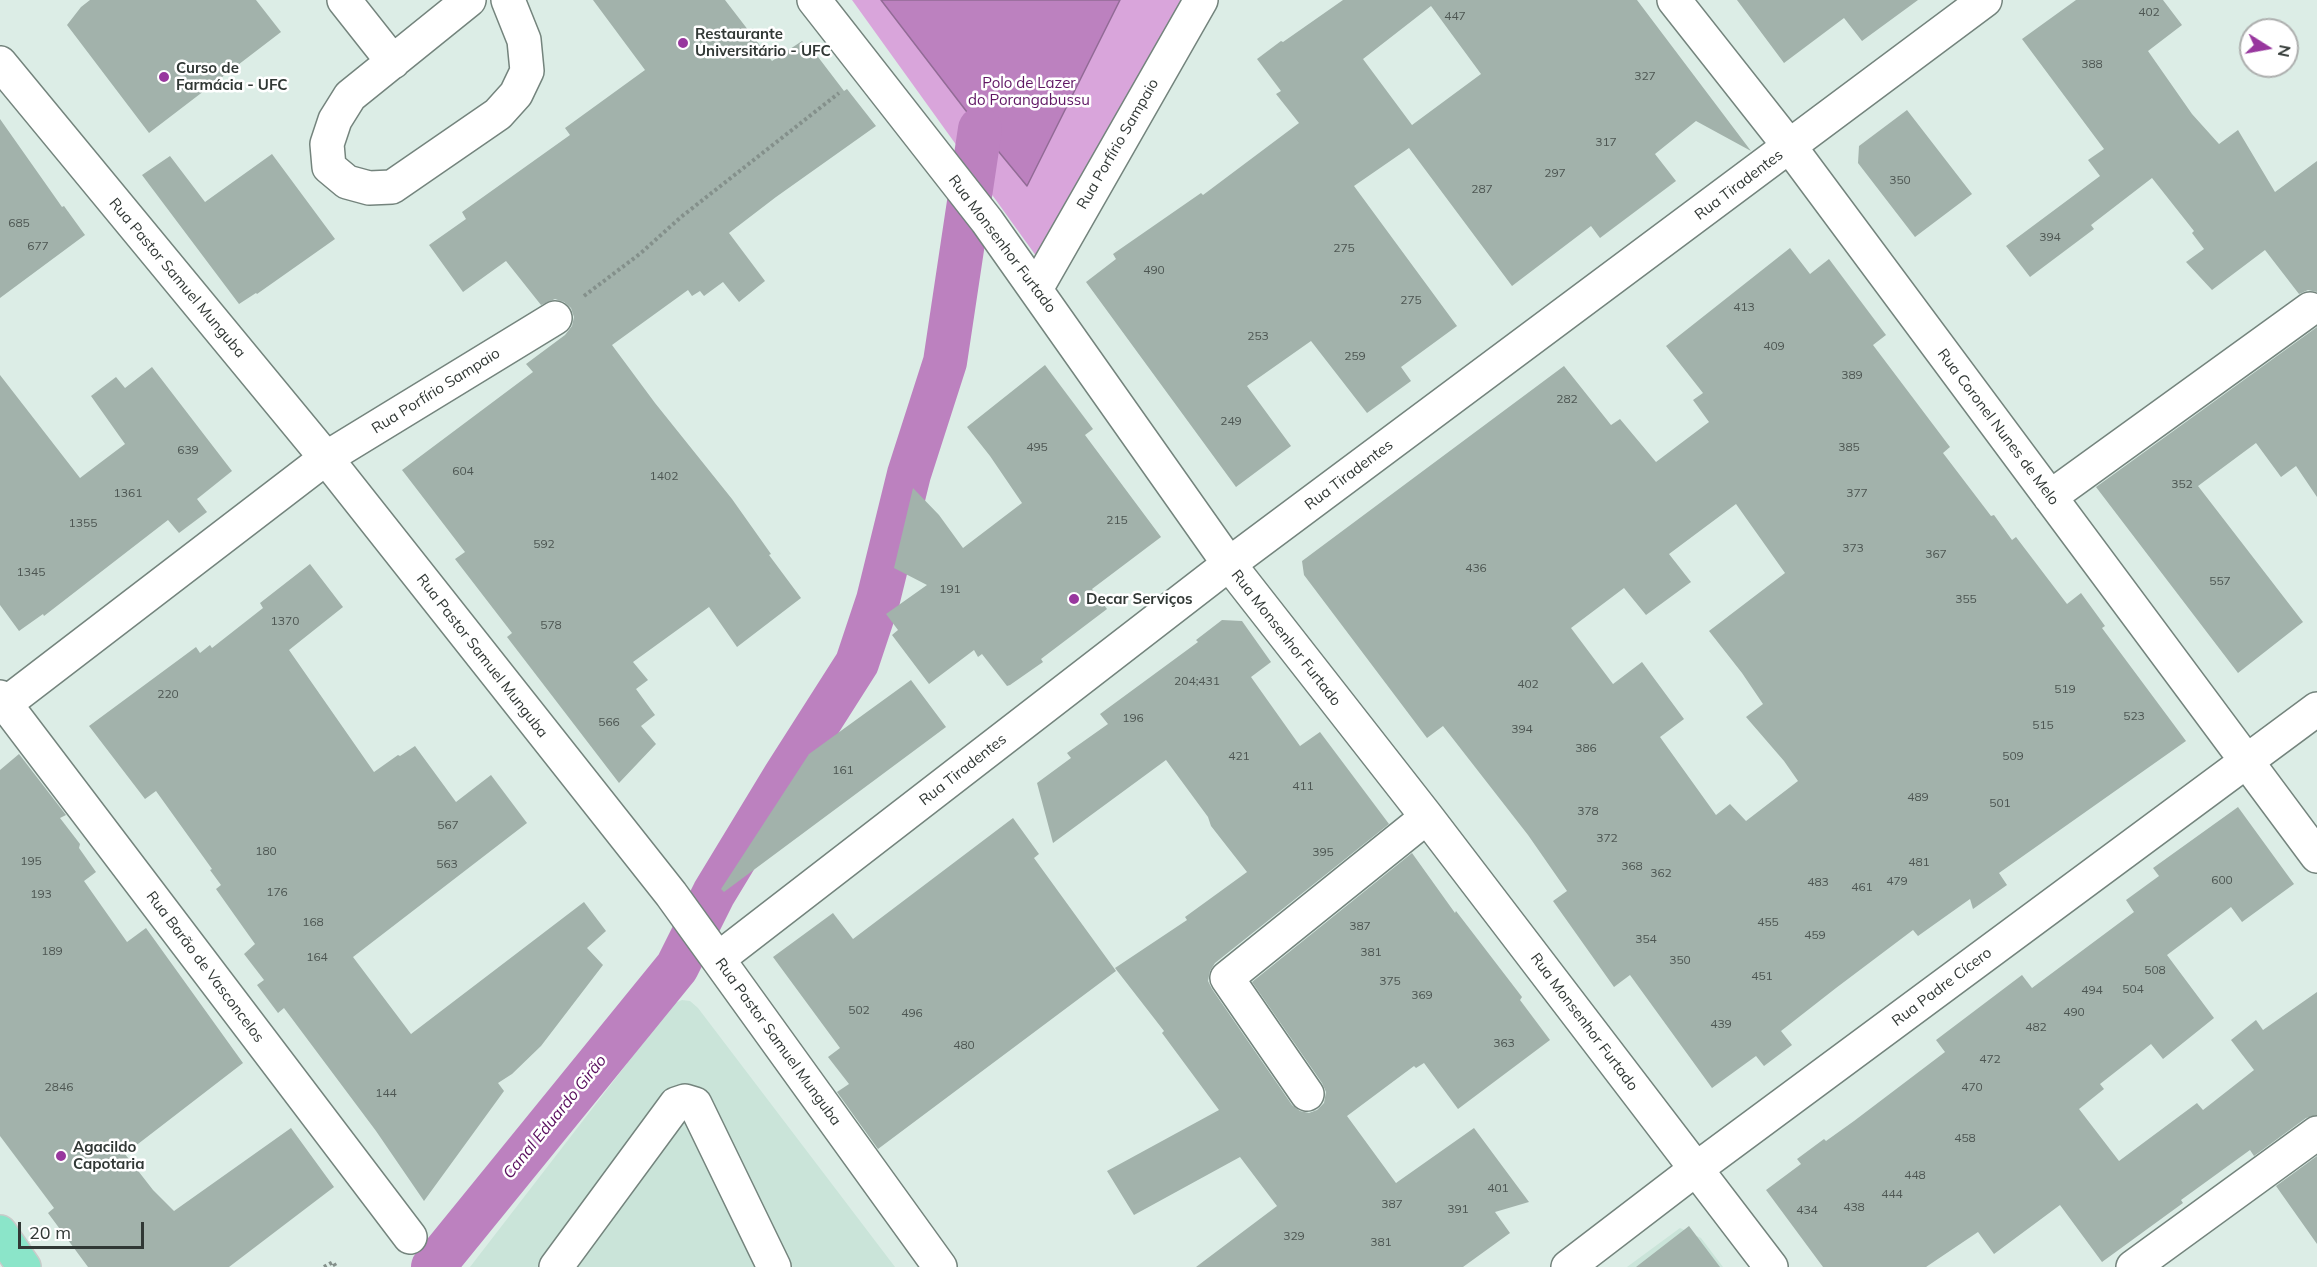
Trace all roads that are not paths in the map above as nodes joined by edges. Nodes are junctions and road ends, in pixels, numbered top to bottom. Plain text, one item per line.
1 (344, 0) edge
2 (469, 0) edge
3 (508, 0) edge
4 (814, 0) edge
5 (1201, 0) edge
6 (1674, 0) edge
7 (1985, 0) edge
8 (393, 62) junction
9 (0, 63) edge
10 (1790, 147) junction
11 (1036, 288) junction
12 (2310, 309) dead end
13 (555, 318) road end
14 (326, 458) junction
15 (2050, 497) junction
16 (1229, 564) junction
17 (2, 703) edge
18 (2317, 709) edge
19 (2246, 762) junction
20 (1427, 817) junction
21 (2317, 856) edge
22 (713, 951) junction
23 (1307, 1094) dead end
24 (2317, 1133) edge
25 (1696, 1169) junction
26 (0, 1232) edge
27 (410, 1238) dead end
28 (24, 1267) edge
29 (556, 1267) edge
30 (774, 1267) edge
31 (940, 1267) edge
32 (1568, 1267) edge
33 (1771, 1267) edge
34 (2133, 1267) edge

1 - 8 street
2 - 8 street
3 - 8 street
4 - 11 street, Rua Monsenhor Furtado
5 - 11 street, Rua Porfírio Sampaio
6 - 10 street, Rua Coronel Nunes de Melo
7 - 10 street, Rua Tiradentes
9 - 14 street, Rua Pastor Samuel Munguba
10 - 15 street, Rua Coronel Nunes de Melo
10 - 16 street, Rua Tiradentes
11 - 16 street, Rua Monsenhor Furtado
12 - 15 street
13 - 14 street, Rua Porfírio Sampaio
14 - 17 street, Rua Porfírio Sampaio
14 - 22 street, Rua Pastor Samuel Munguba
15 - 19 street, Rua Coronel Nunes de Melo
16 - 20 street, Rua Monsenhor Furtado
16 - 22 street, Rua Tiradentes
17 - 27 street, Rua Barão de Vasconcelos
18 - 19 street, Rua Padre Cícero
19 - 21 street, Rua Coronel Nunes de Melo
19 - 25 street, Rua Padre Cícero
20 - 23 street
20 - 25 street, Rua Monsenhor Furtado
22 - 31 street, Rua Pastor Samuel Munguba
24 - 34 street
25 - 32 street, Rua Padre Cícero
25 - 33 street, Rua Monsenhor Furtado
26 - 28 main road
29 - 30 street

